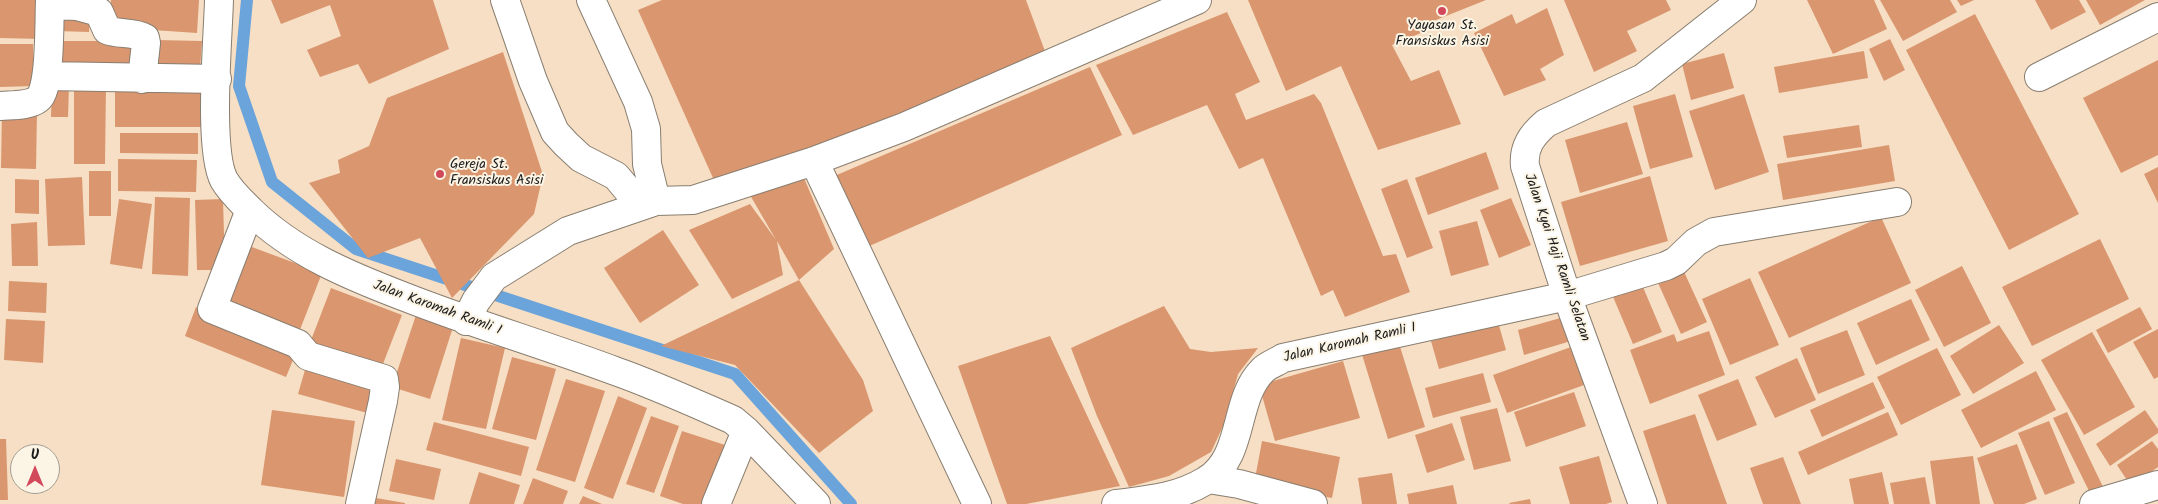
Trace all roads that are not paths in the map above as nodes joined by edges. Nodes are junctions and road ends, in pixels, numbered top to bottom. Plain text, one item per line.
1 (219, 0) edge
2 (505, 0) edge
3 (591, 0) edge
4 (1197, 0) edge
5 (1742, 0) edge
6 (50, 2) edge
7 (2158, 17) edge
8 (47, 76) junction
9 (2040, 77) dead end
10 (142, 79) junction
11 (217, 79) junction
12 (0, 106) edge
13 (814, 161) junction
14 (1898, 202) dead end
15 (648, 204) junction
16 (250, 210) junction
17 (1567, 296) junction
18 (466, 321) junction
19 (746, 431) junction
20 (1208, 479) junction
21 (2158, 485) edge
22 (360, 504) edge
23 (716, 504) edge
24 (816, 504) edge
25 (977, 504) edge
26 (1116, 504) edge
27 (1313, 504) edge
28 (1643, 504) edge
29 (2094, 504) edge

1 - 11 street, Jalan Karomah Ramli I
2 - 15 street
3 - 15 street
4 - 13 street
5 - 17 street, Jalan Kyai Haji Ramli Selatan
6 - 8 street
6 - 10 street
7 - 9 street
8 - 10 street
8 - 12 street
10 - 11 street
11 - 16 street, Jalan Karomah Ramli I
13 - 15 street
13 - 25 street
14 - 17 street, Jalan Karomah Ramli I
15 - 18 street
16 - 18 street, Jalan Karomah Ramli I
16 - 22 street
17 - 20 street, Jalan Karomah Ramli I
17 - 28 street, Jalan Kyai Haji Ramli Selatan
18 - 19 street, Jalan Karomah Ramli I
19 - 23 street
19 - 24 street, Jalan Karomah Ramli I
20 - 26 street, Jalan Karomah Ramli I
20 - 27 street
21 - 29 street

